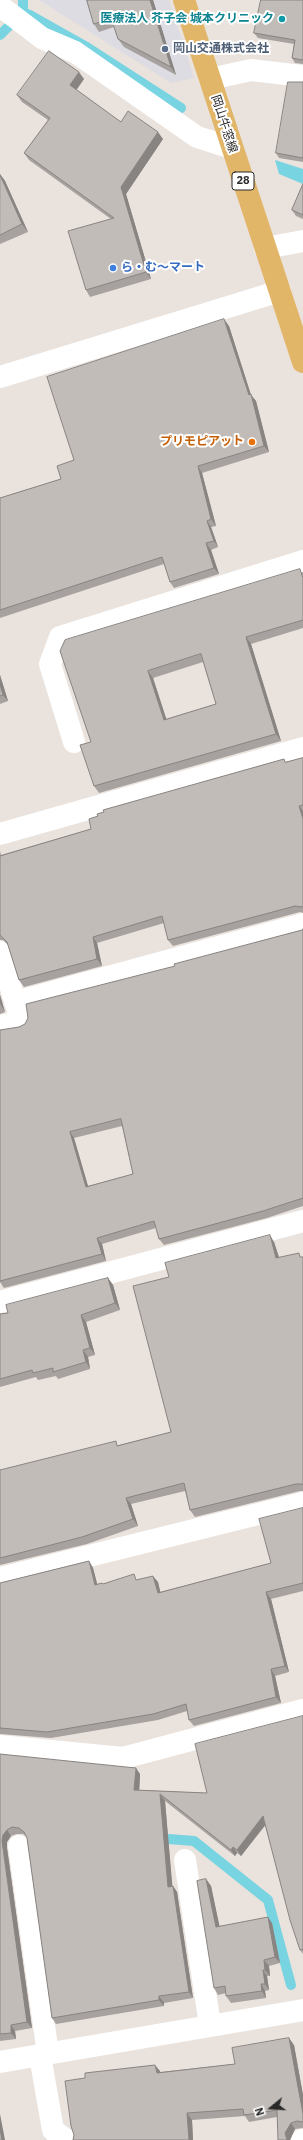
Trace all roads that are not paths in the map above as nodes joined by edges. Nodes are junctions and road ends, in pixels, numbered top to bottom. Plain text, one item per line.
1 (184, 0) edge
2 (11, 15) edge
3 (303, 76) edge
4 (210, 79) junction
5 (232, 148) junction
6 (303, 241) edge
7 (265, 248) junction
8 (280, 291) junction
9 (303, 362) edge
10 (0, 377) edge
11 (303, 561) edge
12 (74, 742) dead end
13 (303, 748) edge
14 (0, 834) edge
15 (303, 924) edge
16 (0, 952) edge
17 (15, 1002) junction
18 (0, 1026) edge
19 (303, 1221) edge
20 (0, 1302) edge
21 (303, 1503) edge
22 (0, 1578) edge
23 (303, 1710) edge
24 (0, 1746) edge
25 (19, 1846) dead end
26 (185, 1860) dead end
27 (301, 2015) edge
28 (210, 2025) junction
29 (44, 2055) junction
30 (0, 2062) edge
31 (66, 2140) edge

1 - 4 main road, 岡山牛窓線 / 28
2 - 5 street
3 - 4 street
4 - 5 main road, 岡山牛窓線 / 28
5 - 7 main road, 岡山牛窓線 / 28
6 - 7 street
7 - 8 main road, 岡山牛窓線 / 28
8 - 9 main road, 岡山牛窓線 / 28
8 - 10 street
11 - 12 street
13 - 14 street
15 - 17 street
16 - 17 street
17 - 18 street
19 - 20 street
21 - 22 street
23 - 24 street
25 - 29 street
26 - 28 street
27 - 28 street
28 - 29 street
29 - 30 street
29 - 31 street

